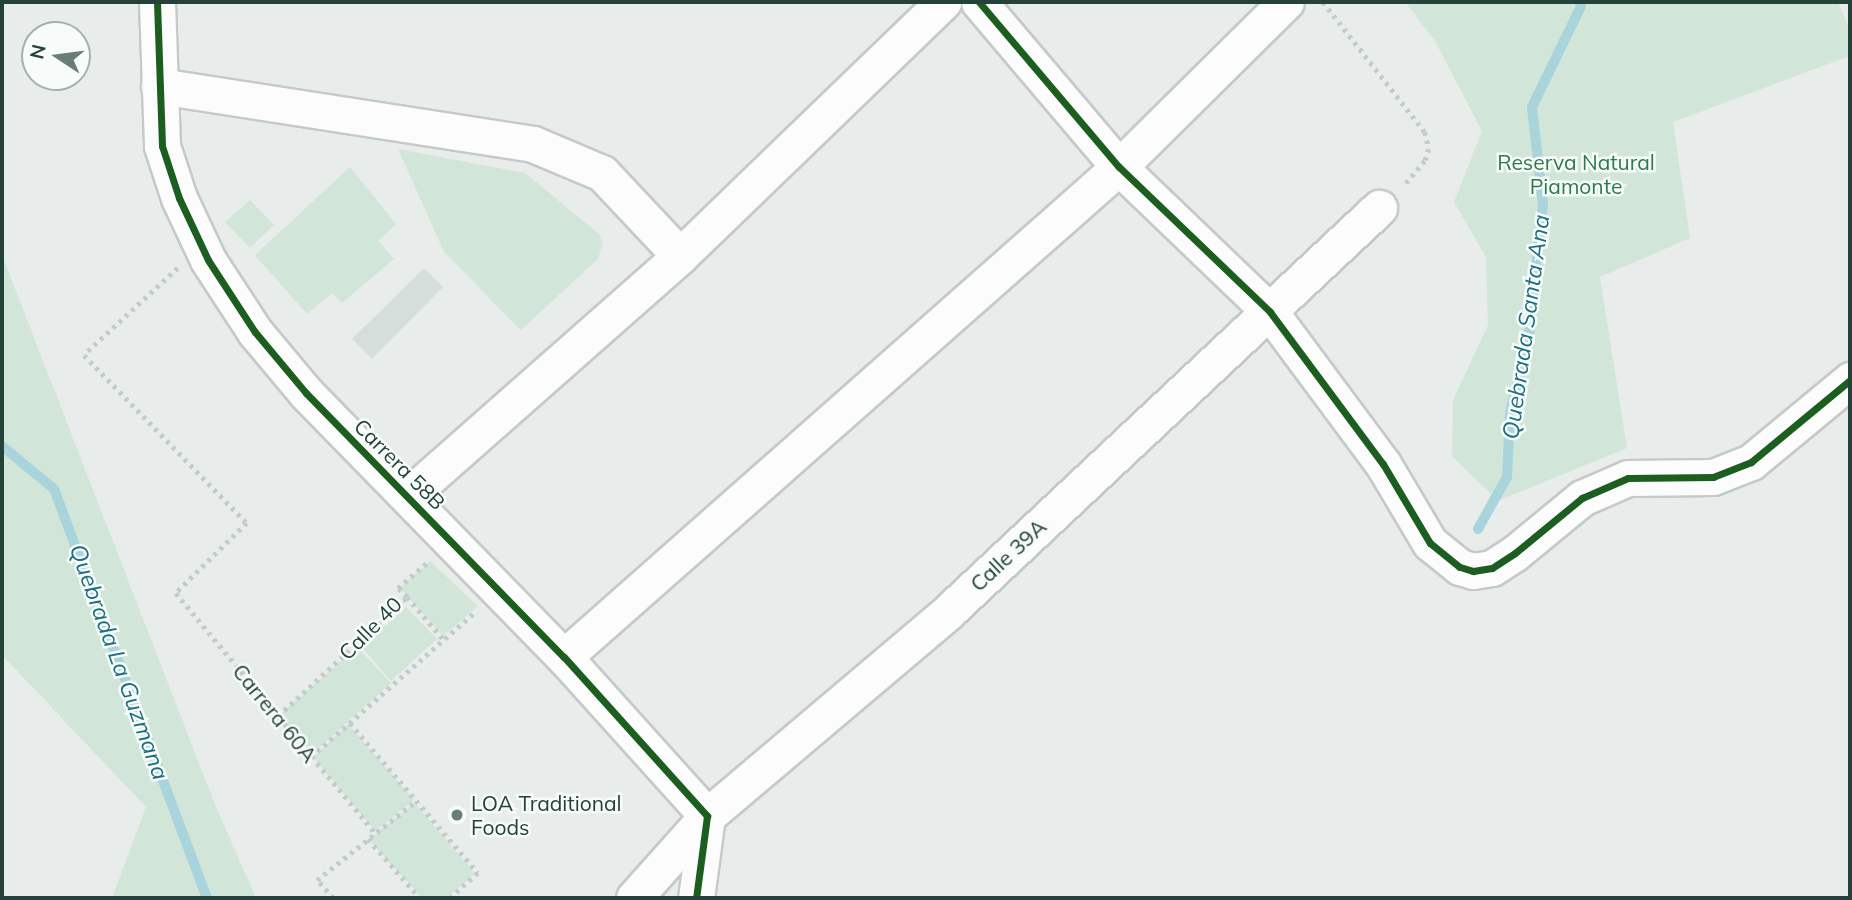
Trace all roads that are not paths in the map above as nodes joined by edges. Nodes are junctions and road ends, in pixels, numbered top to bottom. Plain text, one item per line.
1 (157, 2) edge
2 (943, 2) edge
3 (979, 2) edge
4 (1286, 2) edge
5 (159, 86) junction
6 (1119, 167) junction
7 (1379, 208) road end
8 (680, 257) junction
9 (1270, 312) junction
10 (1850, 380) edge
11 (408, 496) junction
12 (564, 657) junction
13 (707, 816) junction
14 (634, 898) edge
15 (696, 898) edge

1 - 5 street, Carrera 58B
2 - 8 street
3 - 6 street
4 - 6 street
5 - 8 street
5 - 11 street, Carrera 58B
6 - 9 street
6 - 12 street
7 - 9 street, Calle 39A
8 - 11 street
9 - 10 street
9 - 13 street, Calle 39A
11 - 12 street, Carrera 58B
12 - 13 street, Carrera 58B
13 - 14 street, Calle 39A
13 - 15 street

